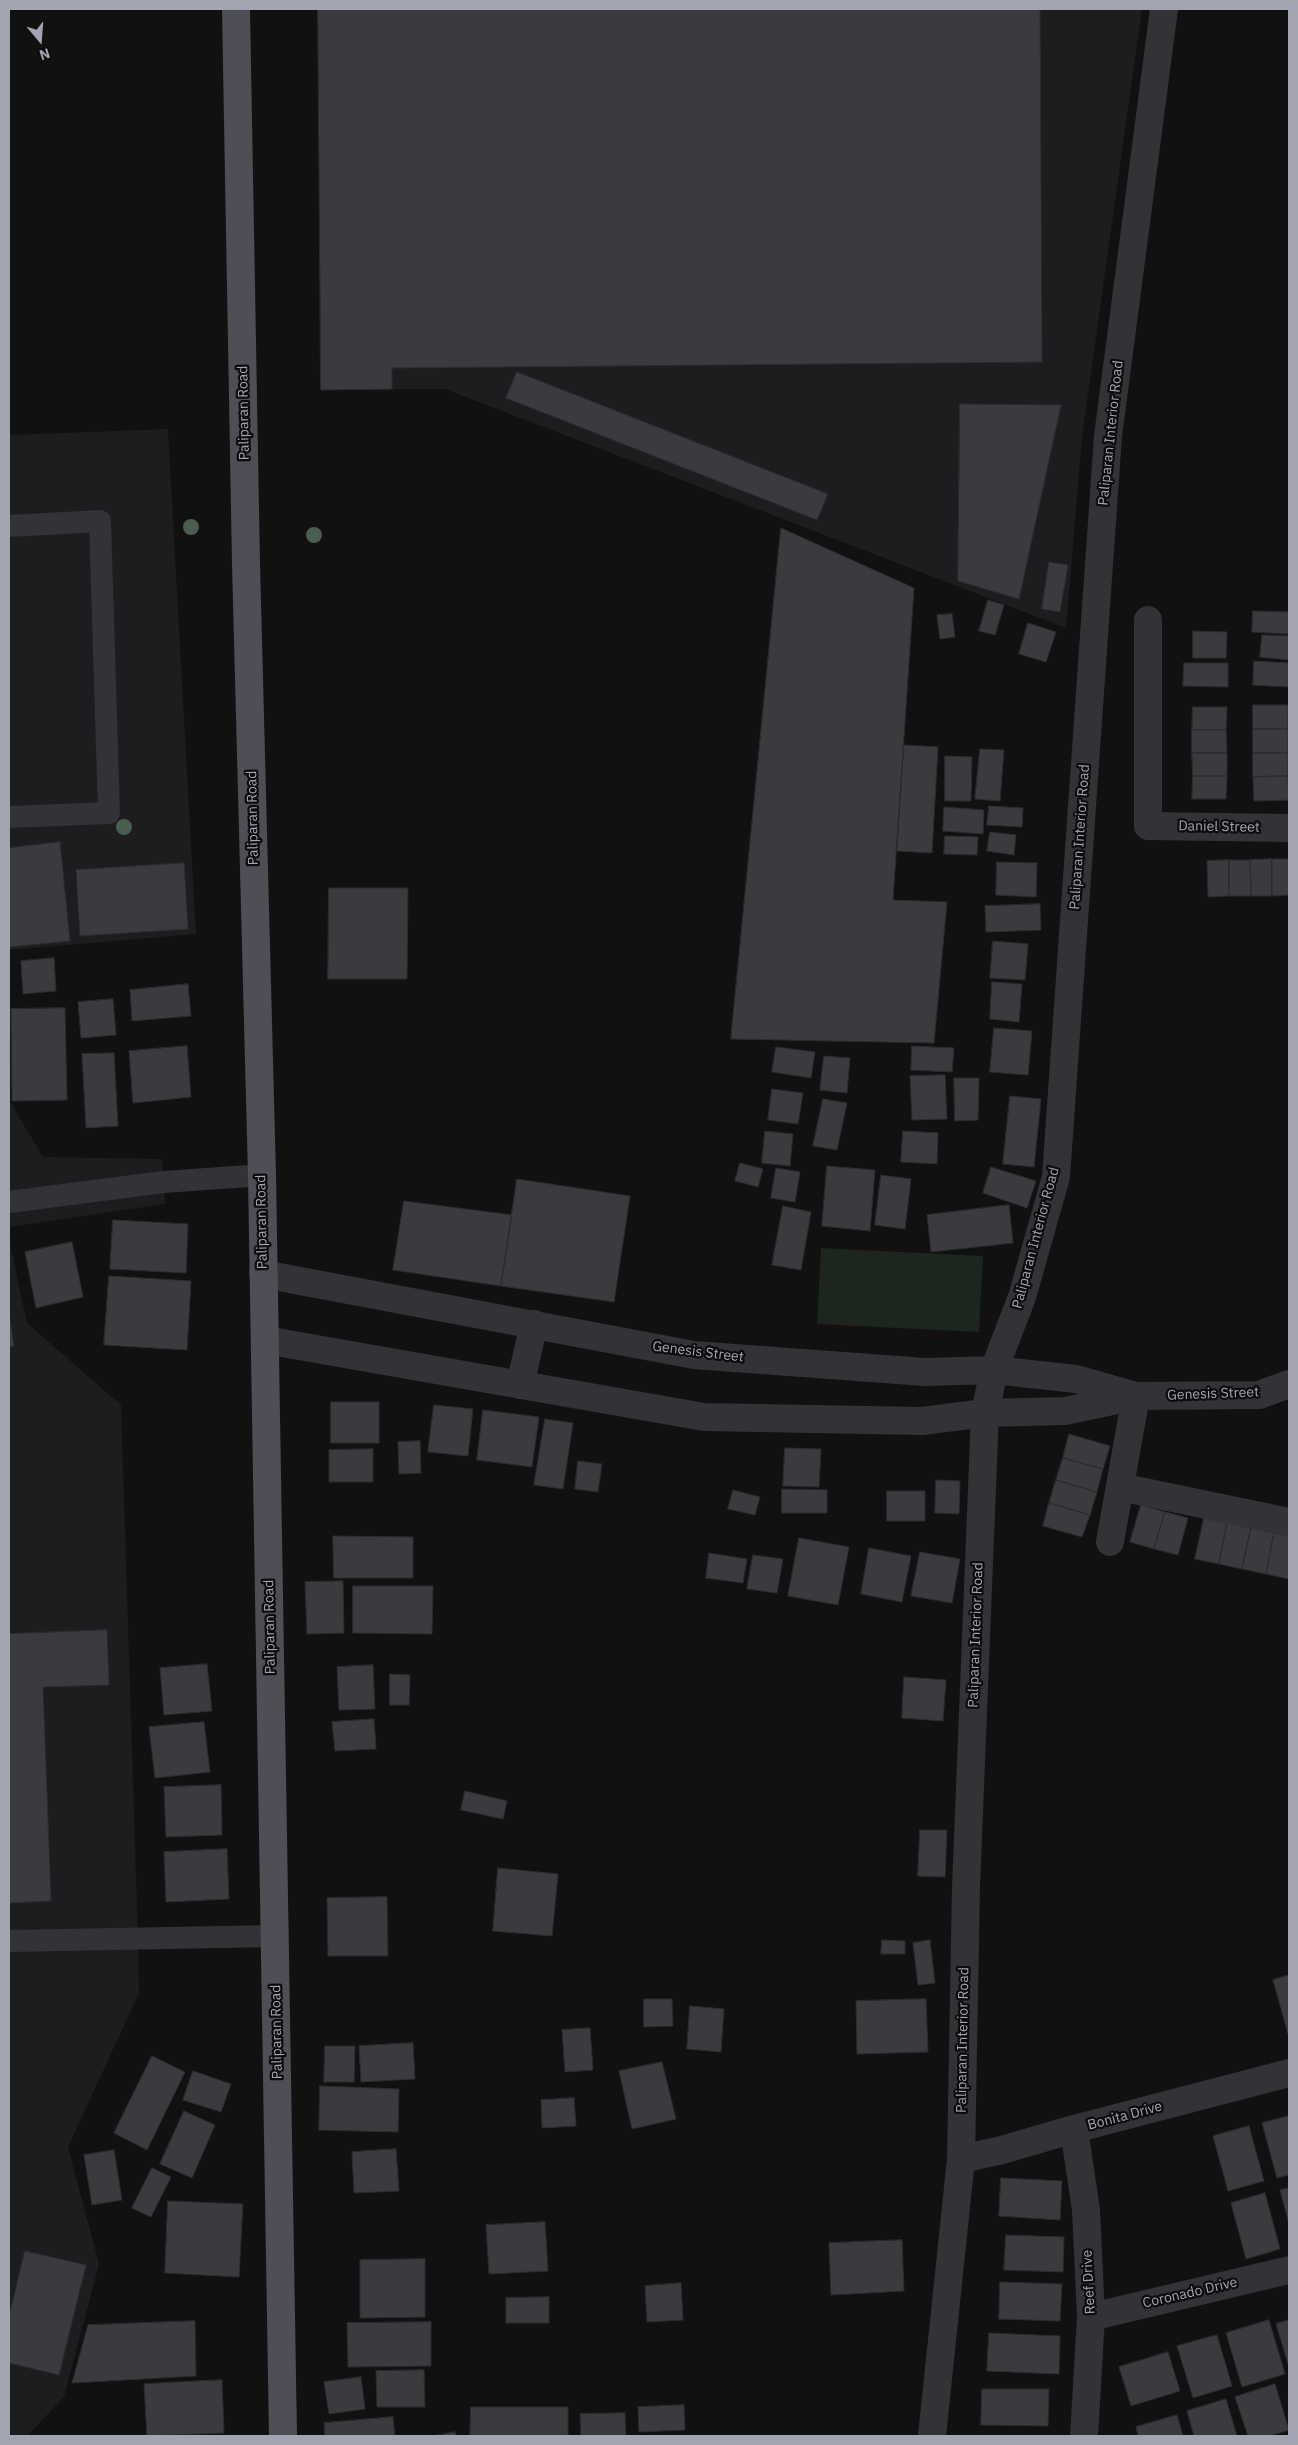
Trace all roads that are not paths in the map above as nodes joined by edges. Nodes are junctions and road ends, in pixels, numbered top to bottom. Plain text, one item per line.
1 (236, 9) edge
2 (1164, 9) edge
3 (9, 526) edge
4 (1148, 620) dead end
5 (9, 817) edge
6 (1289, 828) edge
7 (262, 1175) junction
8 (9, 1202) edge
9 (263, 1274) junction
10 (534, 1324) junction
11 (265, 1340) junction
12 (994, 1370) junction
13 (1289, 1384) edge
14 (520, 1385) junction
15 (1136, 1396) junction
16 (985, 1412) junction
17 (1120, 1487) junction
18 (1289, 1522) edge
19 (1110, 1542) dead end
20 (276, 1936) junction
21 (9, 1941) edge
22 (1289, 2073) edge
23 (1074, 2129) junction
24 (961, 2159) junction
25 (1289, 2270) edge
26 (1091, 2317) junction
27 (283, 2436) edge
28 (932, 2436) edge
29 (1084, 2436) edge

1 - 7 main road, Paliparan Road
2 - 12 street, Paliparan Interior Road
3 - 5 lane
4 - 6 street, Daniel Street
7 - 8 lane
7 - 9 main road, Paliparan Road
9 - 10 street, Genesis Street
9 - 11 main road, Paliparan Road
10 - 12 street, Genesis Street
10 - 14 street
11 - 14 street, Genesis Street
11 - 20 main road, Paliparan Road
12 - 15 street, Genesis Street
12 - 16 street, Paliparan Interior Road
13 - 15 street, Genesis Street
14 - 16 street, Genesis Street
15 - 16 street, Genesis Street
15 - 17 street
16 - 24 street, Paliparan Interior Road
17 - 18 street
17 - 19 street
20 - 21 lane
20 - 27 main road, Paliparan Road
22 - 23 street, Bonita Drive
23 - 24 street, Bonita Drive
23 - 26 street, Reef Drive
24 - 28 street, Paliparan Interior Road
25 - 26 street, Coronado Drive
26 - 29 street, Reef Drive

